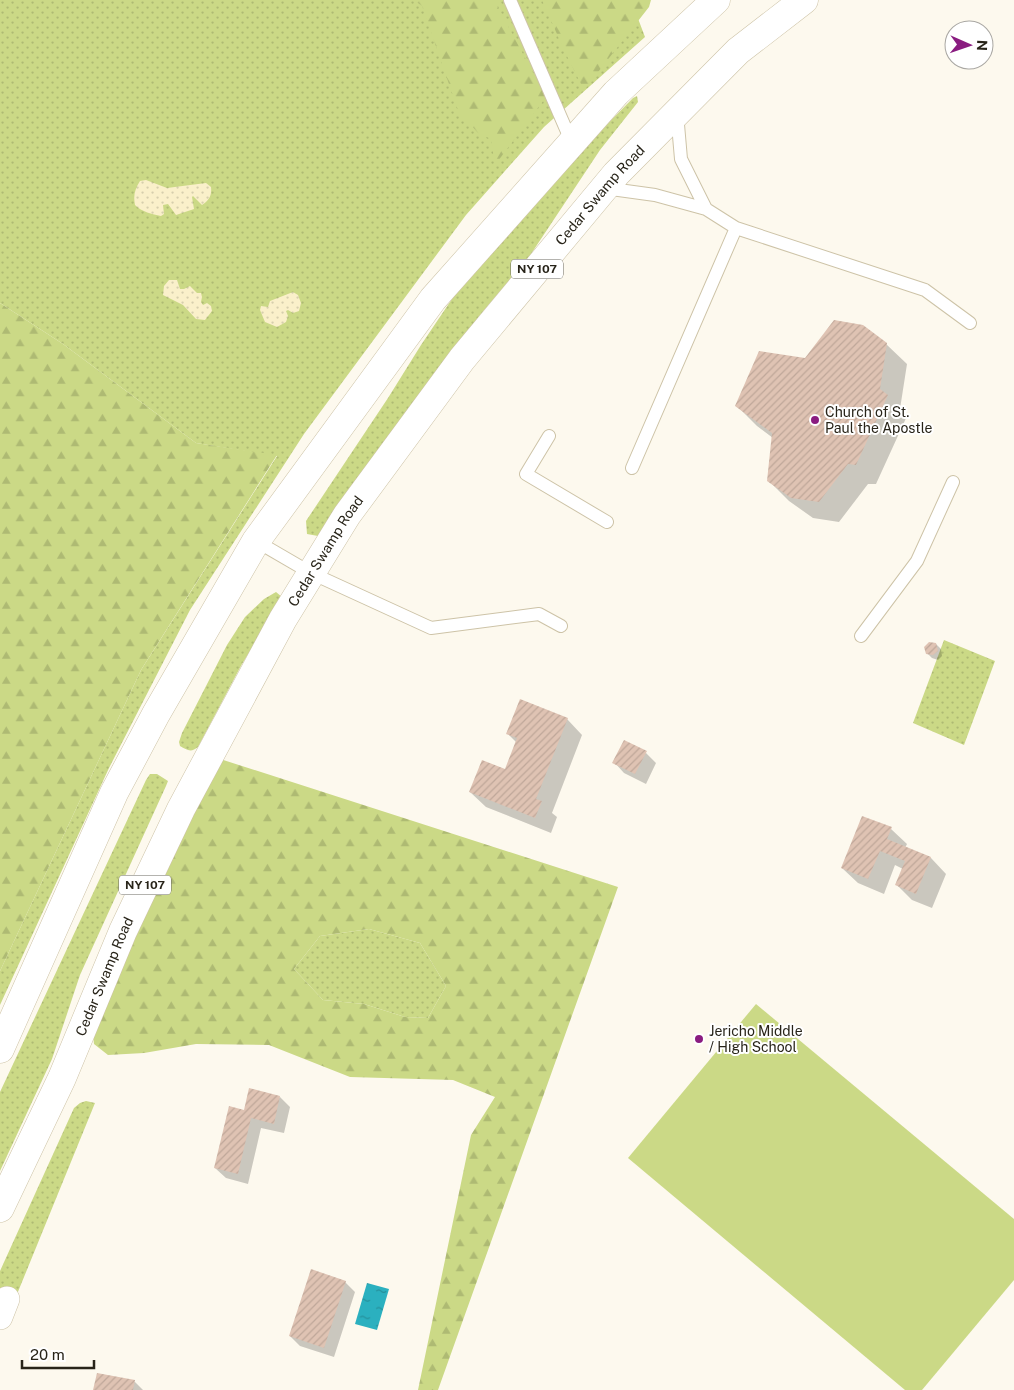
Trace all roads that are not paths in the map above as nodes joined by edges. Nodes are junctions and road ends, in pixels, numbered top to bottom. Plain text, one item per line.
1 (510, 0) edge
2 (716, 0) edge
3 (804, 0) edge
4 (677, 112) junction
5 (572, 143) junction
6 (604, 188) junction
7 (706, 209) junction
8 (736, 228) junction
9 (970, 323) dead end
10 (549, 436) dead end
11 (632, 468) dead end
12 (953, 482) dead end
13 (607, 522) dead end
14 (256, 541) junction
15 (311, 573) junction
16 (561, 626) dead end
17 (861, 636) dead end
18 (0, 1049) edge
19 (0, 1208) edge

1 - 5 lane
2 - 5 main road
3 - 4 main road, Cedar Swamp Road / NY 107
4 - 6 main road, Cedar Swamp Road / NY 107
4 - 7 lane
5 - 14 main road
6 - 7 lane
6 - 15 main road, Cedar Swamp Road / NY 107
7 - 8 lane
8 - 9 lane
8 - 11 lane
10 - 13 lane
12 - 17 lane
14 - 15 lane
14 - 18 main road
15 - 16 lane
15 - 19 main road, Cedar Swamp Road / NY 107

